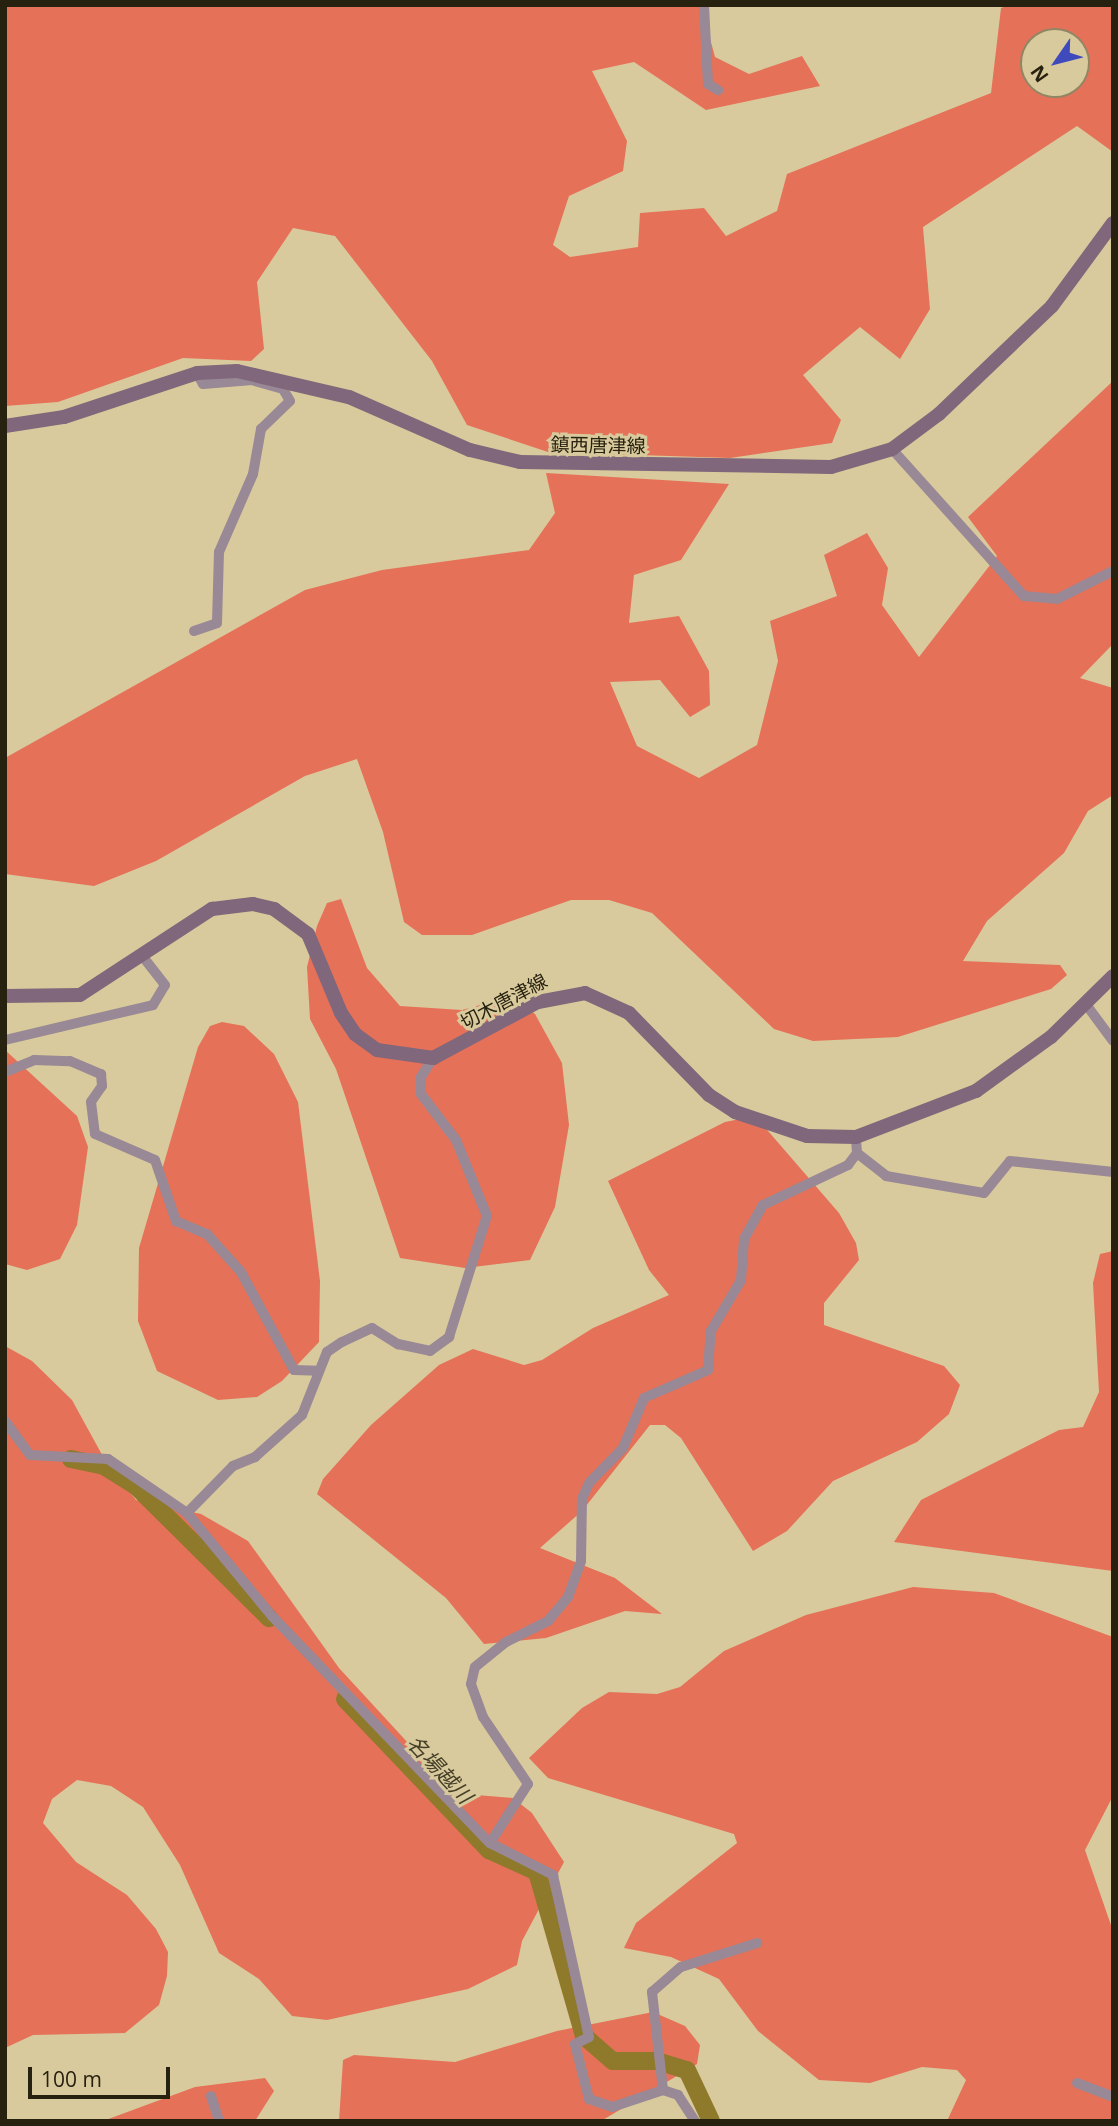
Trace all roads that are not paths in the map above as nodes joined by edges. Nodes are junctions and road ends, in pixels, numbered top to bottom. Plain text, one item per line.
1 (704, 5) edge
2 (718, 90) dead end
3 (1113, 223) edge
4 (197, 373) junction
5 (5, 426) edge
6 (892, 449) junction
7 (1113, 571) edge
8 (194, 631) dead end
9 (143, 957) junction
10 (1113, 976) edge
11 (5, 996) edge
12 (1085, 1003) junction
13 (5, 1040) edge
14 (1113, 1041) edge
15 (433, 1058) junction
16 (5, 1072) edge
17 (856, 1136) junction
18 (857, 1153) junction
19 (1113, 1172) edge
20 (318, 1371) junction
21 (5, 1421) edge
22 (187, 1513) junction
23 (490, 1843) junction
24 (757, 1943) dead end
25 (1077, 2083) dead end
26 (663, 2090) junction
27 (211, 2096) dead end
28 (1113, 2097) edge
29 (219, 2121) edge
30 (695, 2121) edge

1 - 2 street
3 - 6 main road, 鎮西唐津線
4 - 5 main road, 鎮西唐津線
4 - 6 main road, 鎮西唐津線
4 - 8 street
6 - 7 street
9 - 11 main road
9 - 13 street
9 - 15 main road
10 - 12 main road, 切木唐津線
12 - 14 street
12 - 17 main road, 切木唐津線
15 - 17 main road, 切木唐津線
15 - 20 street
16 - 20 street
17 - 18 street
18 - 19 street
18 - 23 street
20 - 22 street
21 - 22 street
22 - 23 street
23 - 26 street
24 - 26 street
25 - 28 street
26 - 30 street
27 - 29 street

